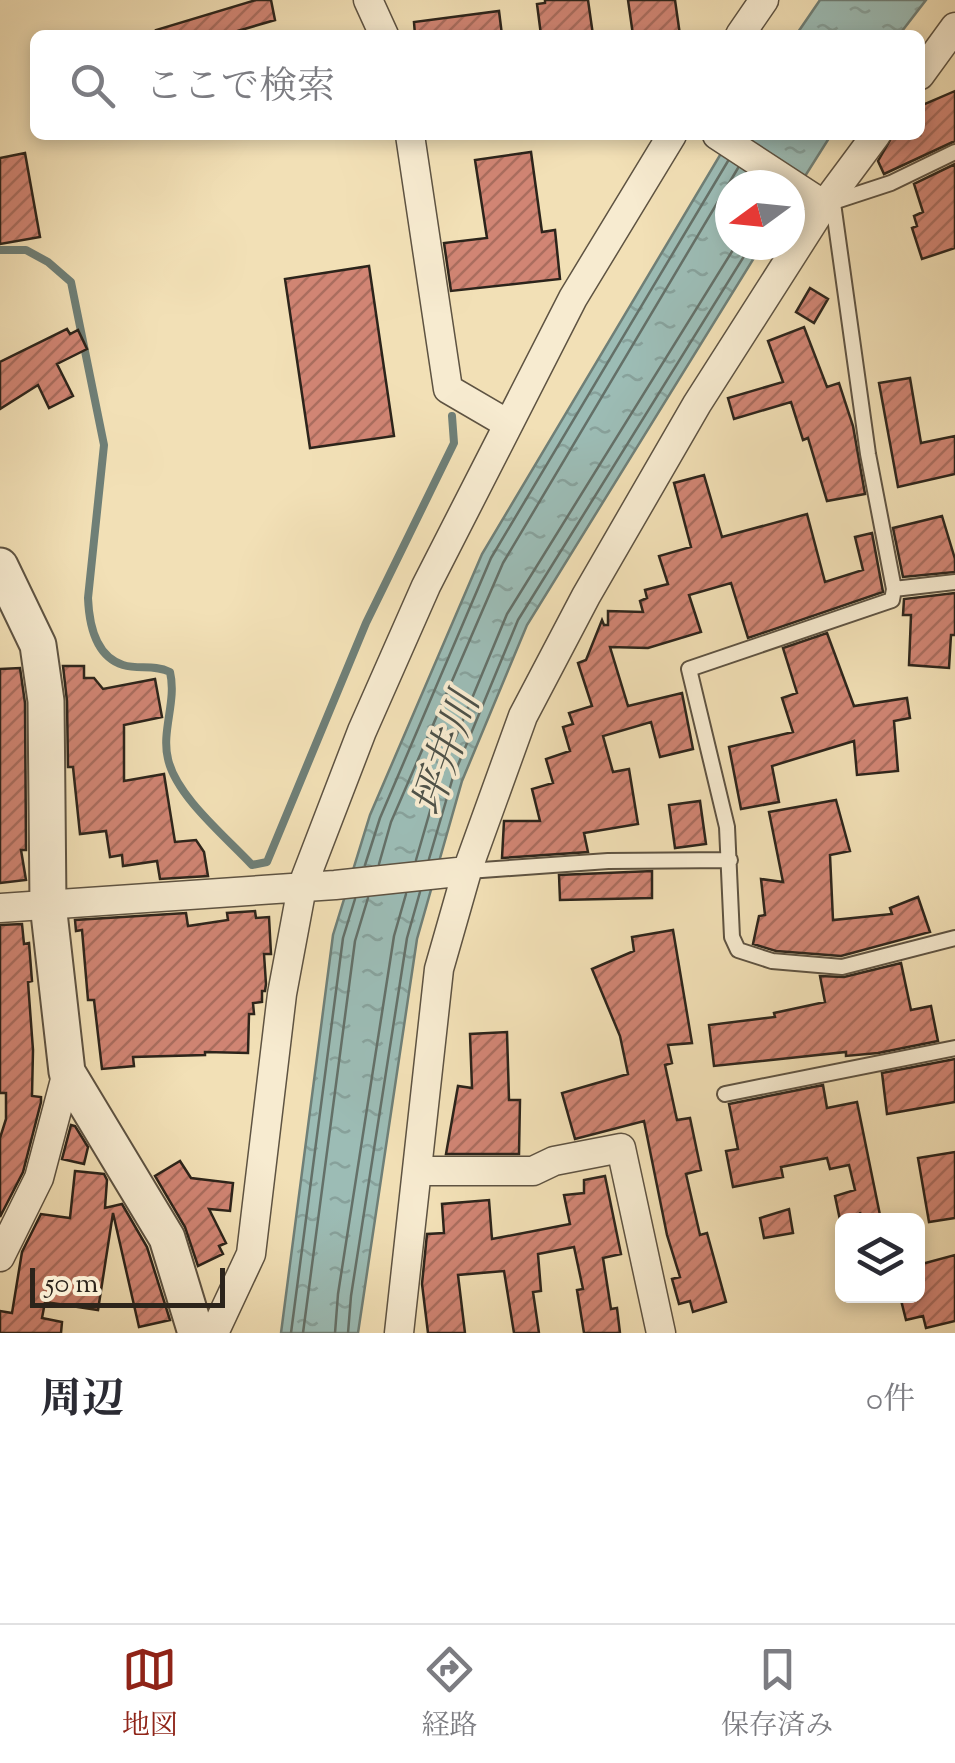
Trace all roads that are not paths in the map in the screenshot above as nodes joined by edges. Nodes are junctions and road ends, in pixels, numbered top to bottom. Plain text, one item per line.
1 (368, 0) edge
2 (764, 0) edge
3 (955, 27) edge
4 (382, 30) edge
5 (743, 30) edge
6 (925, 68) edge
7 (411, 140) edge
8 (669, 140) edge
9 (725, 140) edge
10 (872, 140) edge
11 (955, 152) edge
12 (822, 201) junction
13 (508, 424) junction
14 (0, 566) edge
15 (955, 582) edge
16 (894, 589) junction
17 (730, 860) junction
18 (459, 872) junction
19 (302, 888) junction
20 (48, 904) junction
21 (0, 908) edge
22 (955, 938) edge
23 (955, 1048) edge
24 (67, 1072) junction
25 (725, 1094) dead end
26 (417, 1171) junction
27 (0, 1258) edge
28 (196, 1333) edge
29 (214, 1333) edge
30 (399, 1333) edge
31 (662, 1333) edge

1 - 4 street
2 - 5 street
3 - 6 street
7 - 13 street
8 - 13 street
9 - 12 street
10 - 12 street
11 - 12 lane
12 - 16 lane
12 - 18 street
13 - 19 street
14 - 20 street
15 - 16 lane
16 - 17 lane
17 - 18 lane
17 - 22 lane
18 - 19 street
18 - 26 street
19 - 20 street
19 - 29 street
20 - 21 street
20 - 24 street
23 - 25 lane
24 - 27 street
24 - 28 street
26 - 30 street
26 - 31 street

